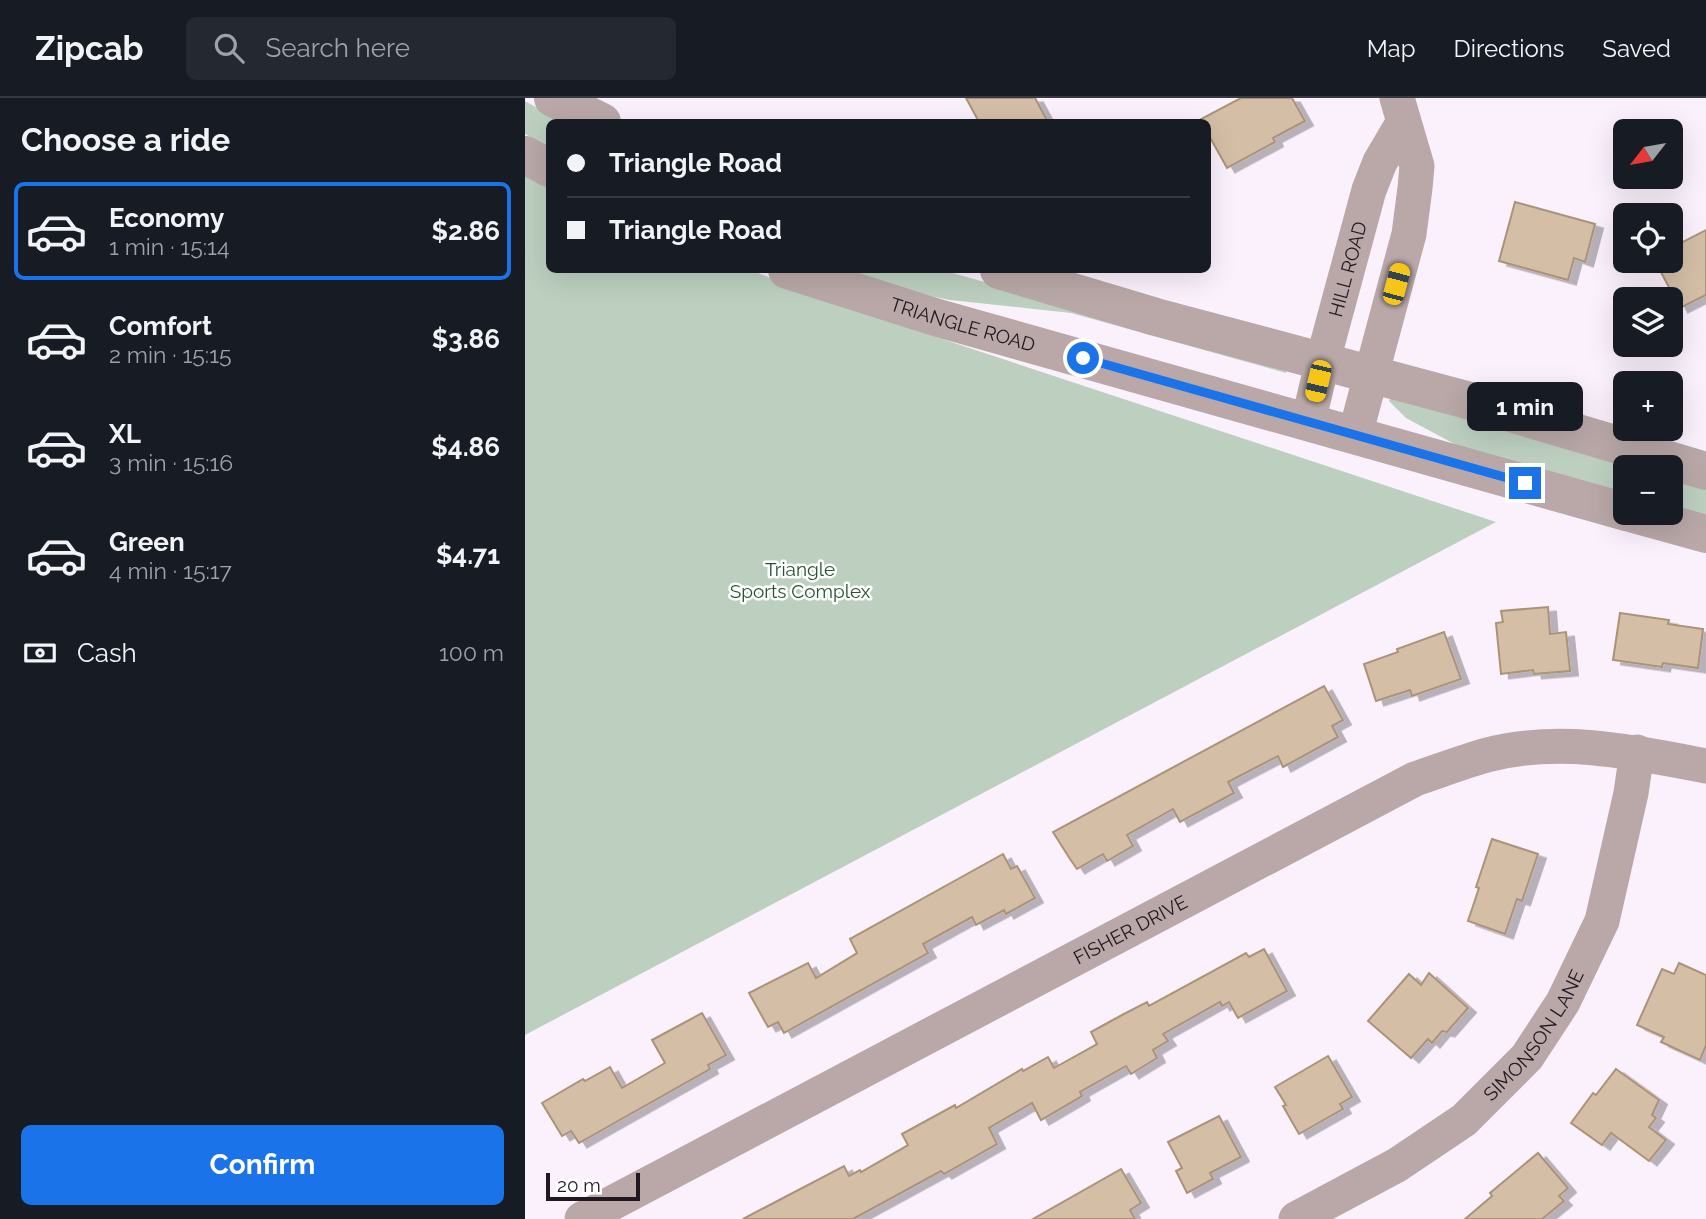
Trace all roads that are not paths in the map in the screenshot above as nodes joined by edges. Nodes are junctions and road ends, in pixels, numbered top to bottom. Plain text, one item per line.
1 (553, 98) edge
2 (1400, 111) edge
3 (595, 119) edge
4 (525, 155) edge
5 (546, 166) edge
6 (796, 273) edge
7 (1009, 273) edge
8 (1322, 360) junction
9 (1371, 374) junction
10 (1308, 422) junction
11 (1355, 435) junction
12 (1706, 471) edge
13 (1613, 508) edge
14 (1674, 525) edge
15 (1706, 534) edge
16 (1637, 752) junction
17 (1706, 765) edge
18 (582, 1219) edge
19 (1296, 1219) edge

1 - 3 street
2 - 8 street, HILL ROAD
2 - 9 street, HILL ROAD
4 - 5 street
6 - 10 street, TRIANGLE ROAD
7 - 8 street
8 - 9 street
8 - 10 street, HILL ROAD
9 - 11 street, HILL ROAD
9 - 12 street
10 - 11 street, TRIANGLE ROAD
11 - 13 street, TRIANGLE ROAD
14 - 15 street, TRIANGLE ROAD
16 - 17 street, FISHER DRIVE
16 - 18 street, FISHER DRIVE
16 - 19 street, SIMONSON LANE

